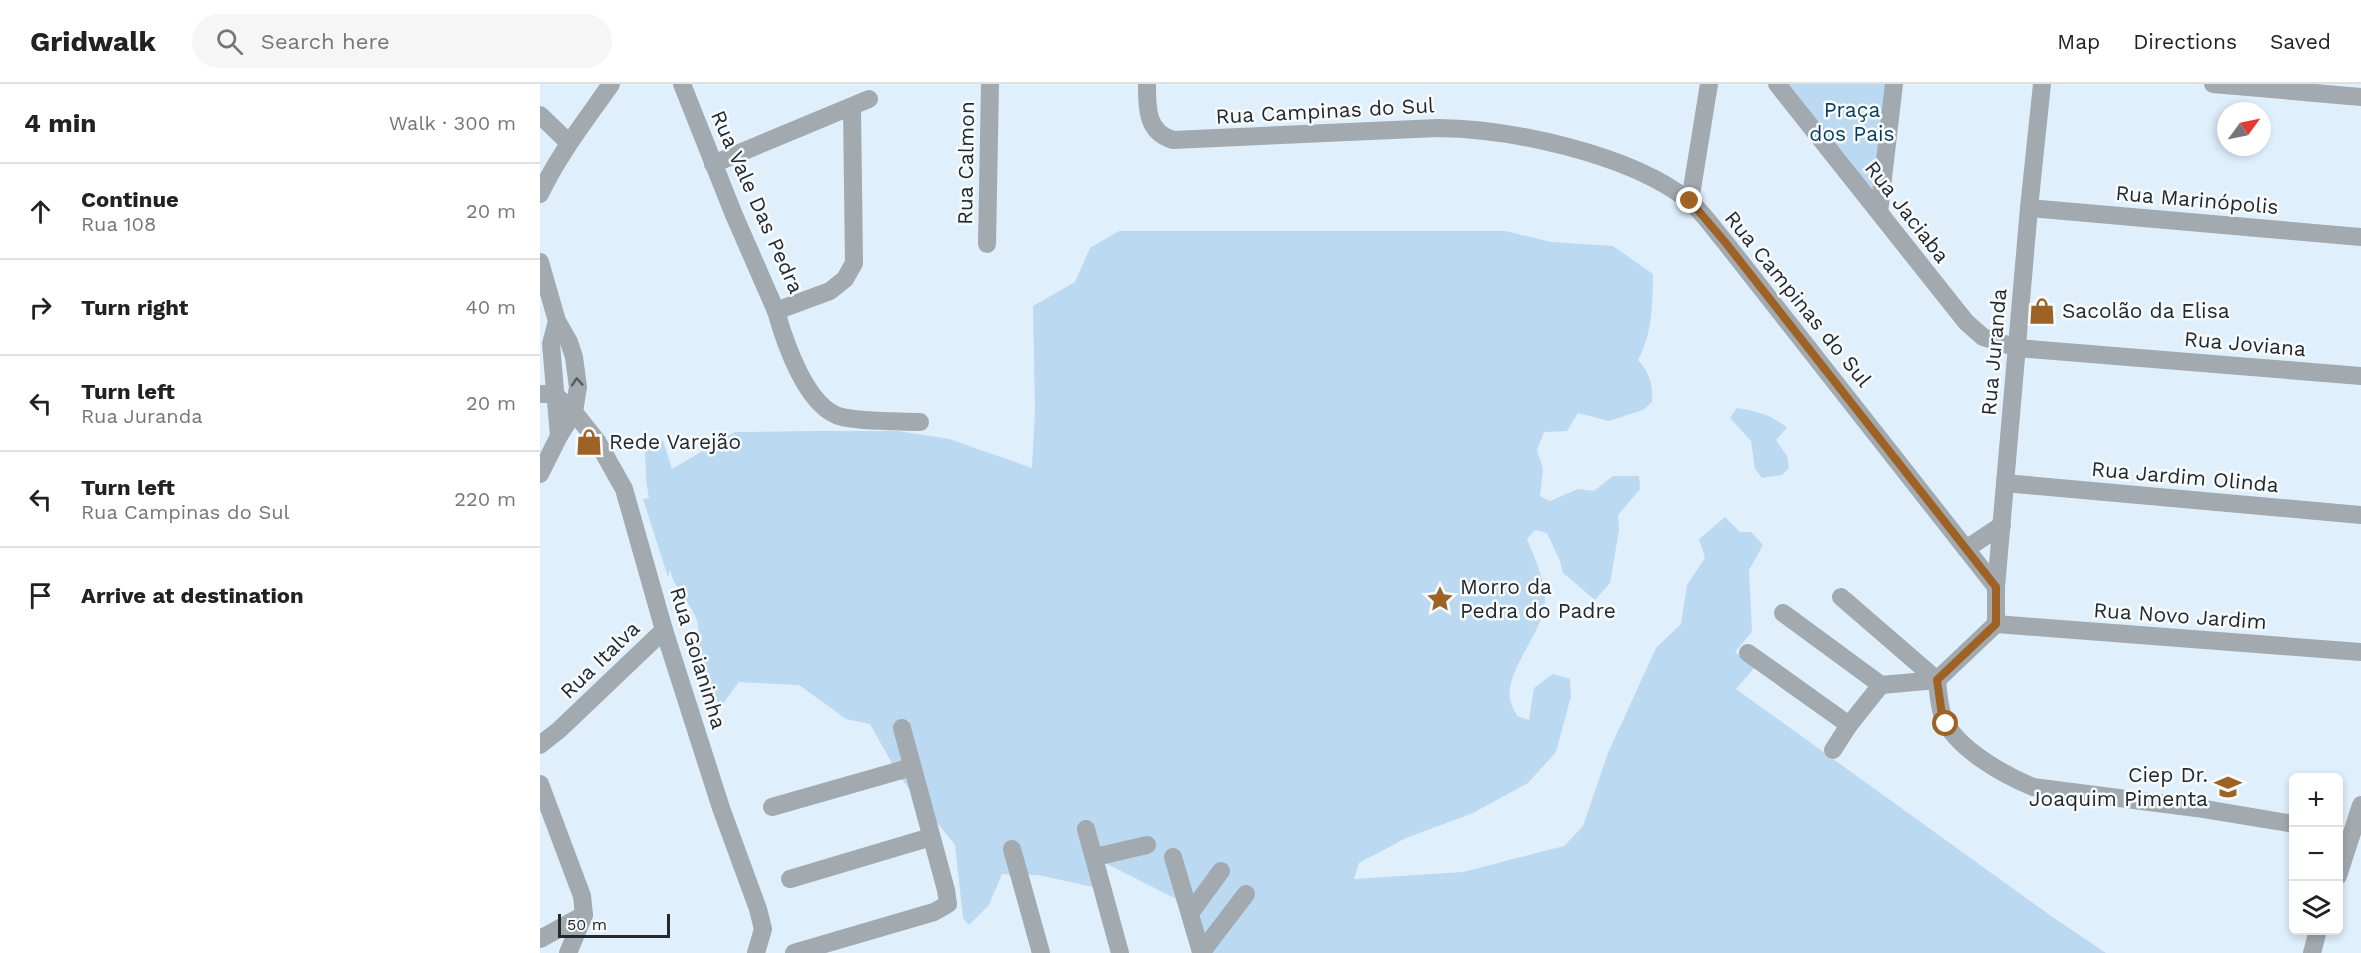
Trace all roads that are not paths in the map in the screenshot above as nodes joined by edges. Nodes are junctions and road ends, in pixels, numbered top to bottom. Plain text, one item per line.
1 (611, 84) edge
2 (682, 84) edge
3 (990, 84) edge
4 (1147, 84) edge
5 (1709, 84) edge
6 (1777, 84) edge
7 (1894, 84) edge
8 (2042, 84) edge
9 (2213, 84) edge
10 (2361, 97) edge
11 (540, 116) edge
12 (568, 143) junction
13 (713, 164) junction
14 (540, 194) edge
15 (1690, 201) junction
16 (2029, 208) junction
17 (1879, 212) junction
18 (2361, 237) edge
19 (987, 244) dead end
20 (540, 262) edge
21 (777, 311) junction
22 (557, 321) junction
23 (2017, 348) junction
24 (2361, 376) edge
25 (547, 394) edge
26 (574, 412) junction
27 (920, 422) dead end
28 (559, 436) junction
29 (540, 474) edge
30 (2005, 483) junction
31 (2361, 515) edge
32 (2002, 525) junction
33 (1966, 549) junction
34 (1996, 587) junction
35 (1841, 597) dead end
36 (1783, 614) dead end
37 (1996, 624) junction
38 (664, 630) junction
39 (2361, 652) edge
40 (1748, 653) dead end
41 (1937, 680) junction
42 (1881, 685) junction
43 (1849, 724) junction
44 (902, 728) dead end
45 (540, 745) edge
46 (1833, 750) dead end
47 (912, 767) junction
48 (540, 784) edge
49 (2361, 805) edge
50 (772, 807) dead end
51 (2289, 823) edge
52 (1086, 829) dead end
53 (2345, 833) edge
54 (931, 837) junction
55 (1148, 845) dead end
56 (1012, 849) dead end
57 (1095, 857) junction
58 (1173, 857) dead end
59 (1221, 872) dead end
60 (790, 879) dead end
61 (1246, 894) dead end
62 (1191, 912) junction
63 (584, 915) junction
64 (2317, 935) edge
65 (540, 939) edge
66 (762, 951) edge
67 (568, 953) edge
68 (794, 953) edge
69 (1041, 953) edge
70 (1120, 953) edge
71 (1201, 953) edge
72 (2312, 953) edge

1 - 12 street
2 - 13 street, Rua Vale Das Pedra
3 - 19 street, Rua Calmon
4 - 15 street, Rua Campinas do Sul
5 - 15 street
6 - 17 street, Rua Jaciaba
7 - 17 street
8 - 16 street, Rua Juranda
9 - 10 street
11 - 12 street
12 - 14 street
13 - 21 street, Rua Vale Das Pedra
13 - 21 street, Rua Vale Das Pedra
15 - 33 street, Rua Campinas do Sul
16 - 18 street, Rua Marinópolis
16 - 23 street, Rua Juranda
17 - 23 street, Rua Jaciaba
20 - 22 street
21 - 27 street
22 - 25 street
26 -> 22 street
23 - 24 street, Rua Joviana
23 - 30 street, Rua Juranda
25 - 26 street, Rua Goianinha
25 - 28 street
26 - 28 street
26 - 38 street, Rua Goianinha
28 - 29 street
30 - 31 street, Rua Jardim Olinda
30 - 32 street, Rua Juranda
32 - 33 street
32 - 34 street, Rua Juranda
33 - 34 street, Rua Campinas do Sul
34 - 37 street, Rua Juranda
35 - 41 street
36 - 42 street
37 - 39 street, Rua Novo Jardim
37 - 41 street
38 - 45 street, Rua Italva
38 - 66 street, Rua Goianinha
40 - 43 street
41 - 42 street
41 - 51 street
42 - 43 street
43 - 46 street
44 - 47 street
47 - 50 street
47 - 54 street
48 - 63 street
49 - 53 street
52 - 57 street
54 - 60 street
54 - 68 street
55 - 57 street
56 - 69 street
57 - 70 street
58 - 62 street
59 - 62 street
61 - 71 street
62 - 71 street
63 - 65 street
63 - 67 street
64 - 72 street

